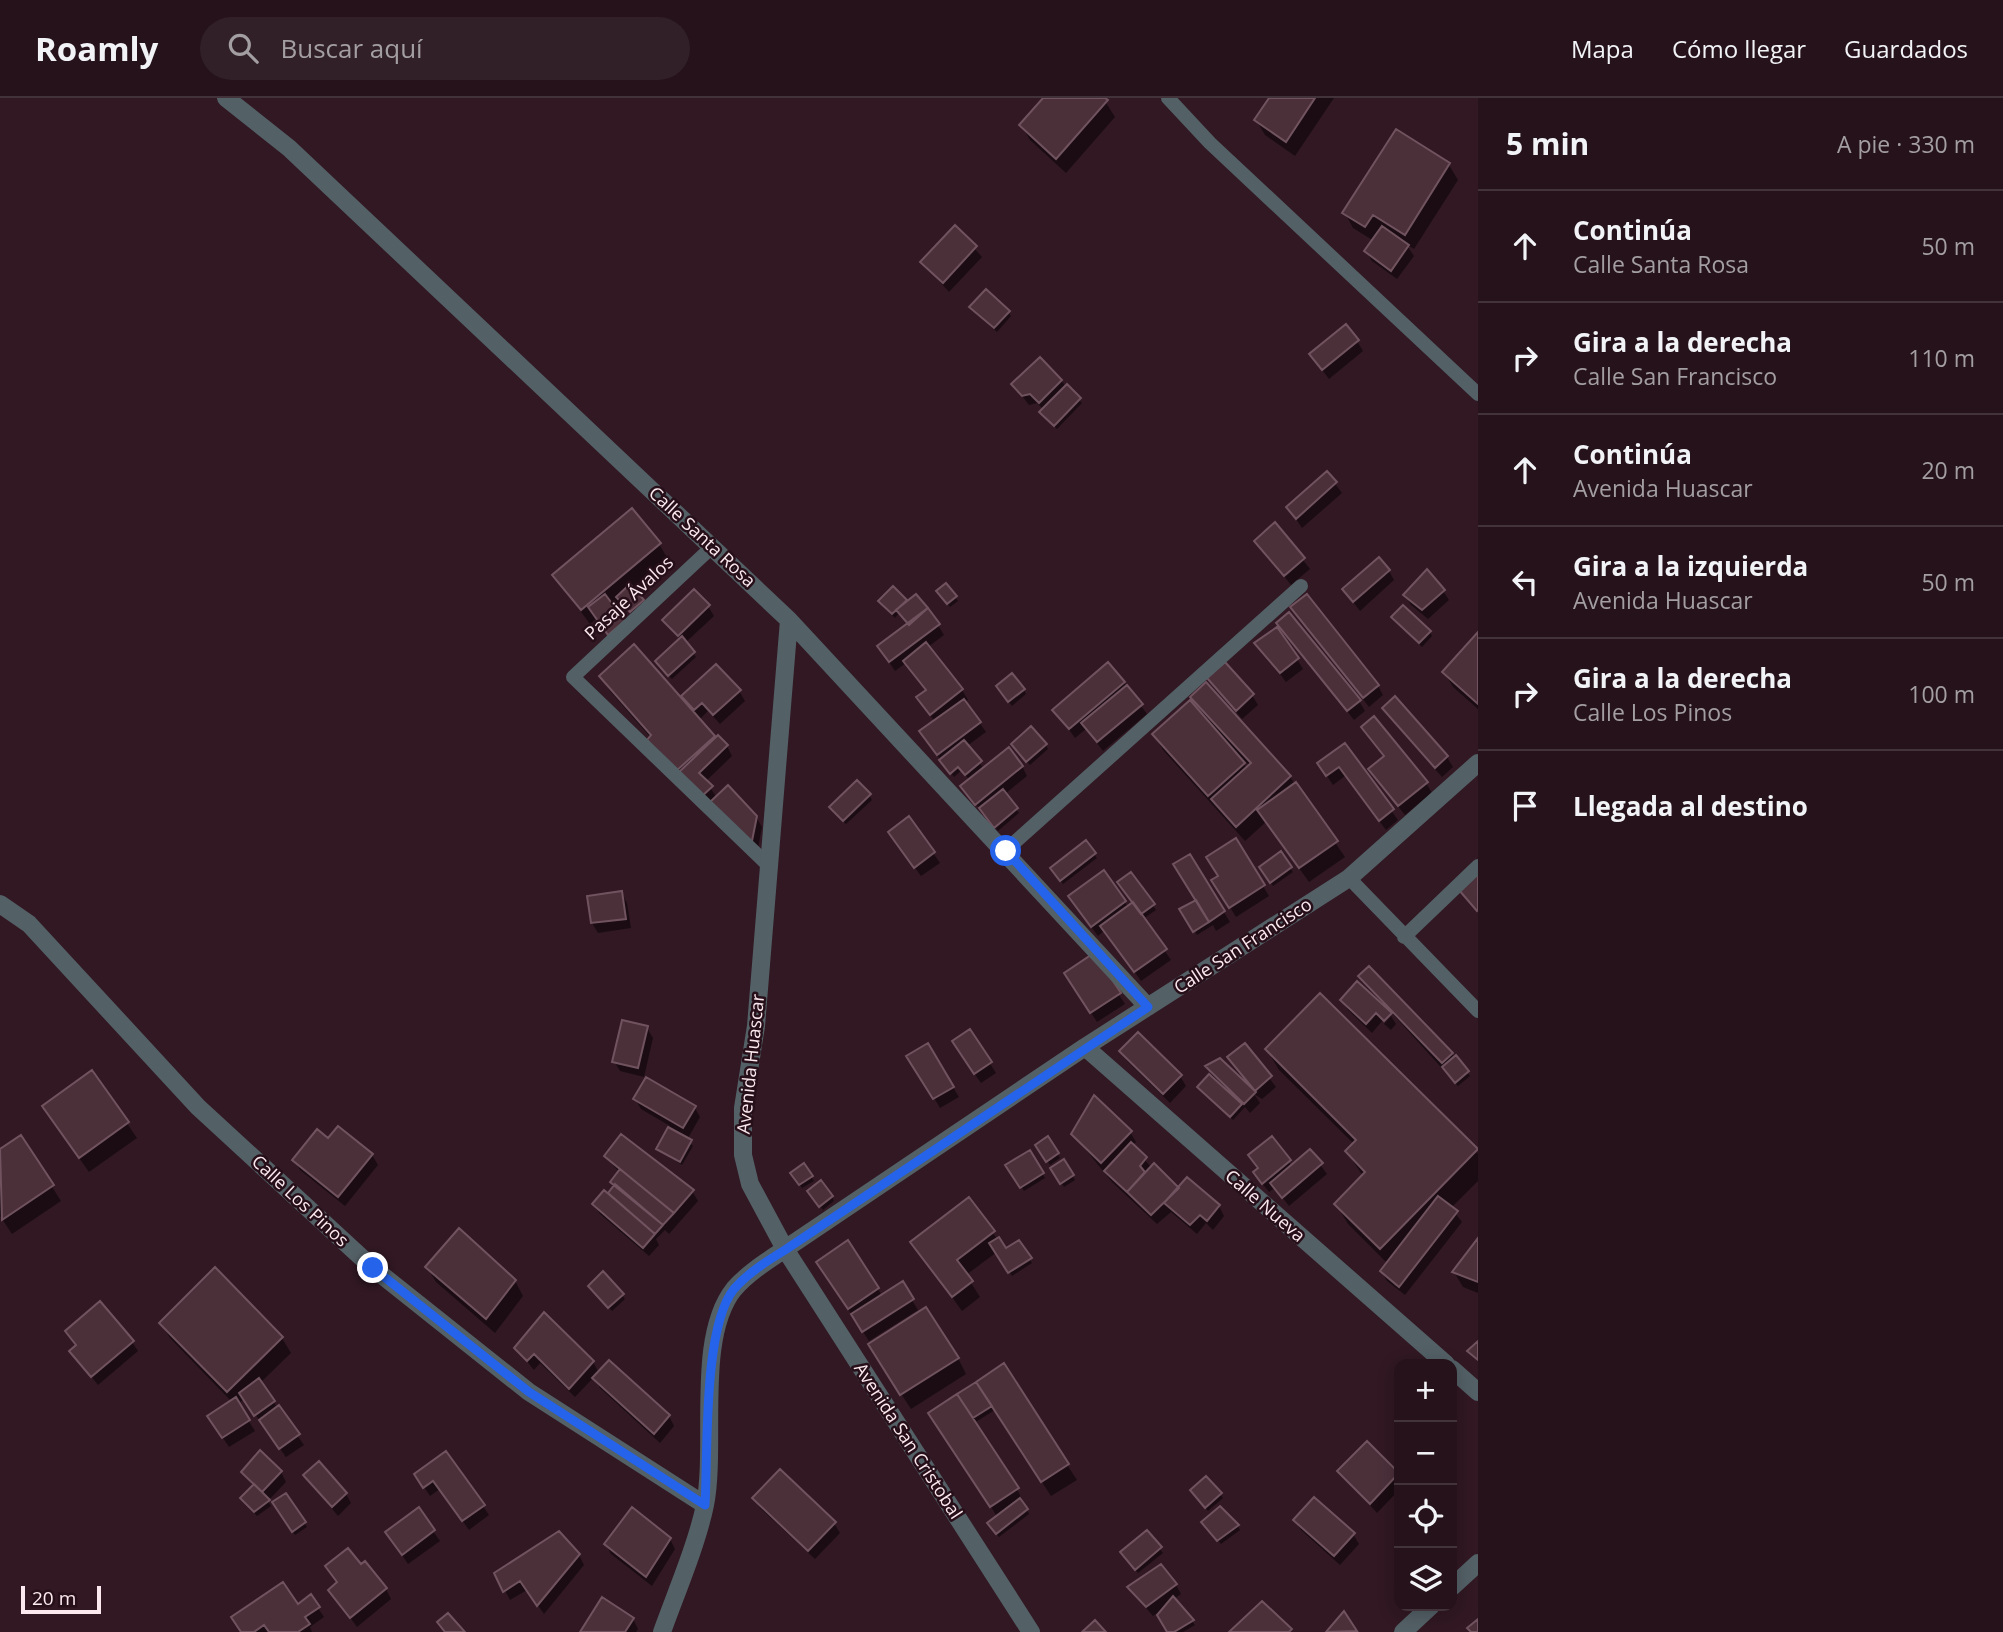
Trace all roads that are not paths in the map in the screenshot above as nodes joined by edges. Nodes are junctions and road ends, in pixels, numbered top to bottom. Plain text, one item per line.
1 (226, 98) edge
2 (1168, 98) edge
3 (1478, 394) edge
4 (712, 547) junction
5 (1301, 586) dead end
6 (789, 620) junction
7 (1478, 763) edge
8 (1006, 851) junction
9 (768, 865) junction
10 (1478, 866) edge
11 (1349, 878) junction
12 (0, 904) edge
13 (1404, 937) junction
14 (1148, 1007) junction
15 (1478, 1011) edge
16 (1085, 1047) junction
17 (785, 1250) junction
18 (1440, 1359) edge
19 (1457, 1373) edge
20 (1478, 1392) edge
21 (705, 1505) junction
22 (1478, 1563) edge
23 (1457, 1582) edge
24 (1426, 1611) edge
25 (663, 1632) edge
26 (1031, 1632) edge
27 (1403, 1632) edge

1 - 4 street, Calle Santa Rosa
2 - 3 lane
4 - 6 street, Calle Santa Rosa
4 - 9 lane, Pasaje Ávalos
5 - 8 lane
6 - 8 street, Calle Santa Rosa
6 - 9 street, Avenida Huascar
7 - 11 street, Calle San Francisco
8 - 14 street, Calle Santa Rosa
9 - 17 street, Avenida Huascar
10 - 13 lane
11 - 13 lane
11 - 14 street, Calle San Francisco
12 - 21 street, Calle Los Pinos
13 - 15 lane
14 - 16 street, Calle San Francisco
16 - 17 street, Calle San Francisco
16 - 18 street, Calle Nueva
17 - 21 street
17 - 26 street, Avenida San Cristobal
19 - 20 street
21 - 25 street
22 - 23 street
24 - 27 street

